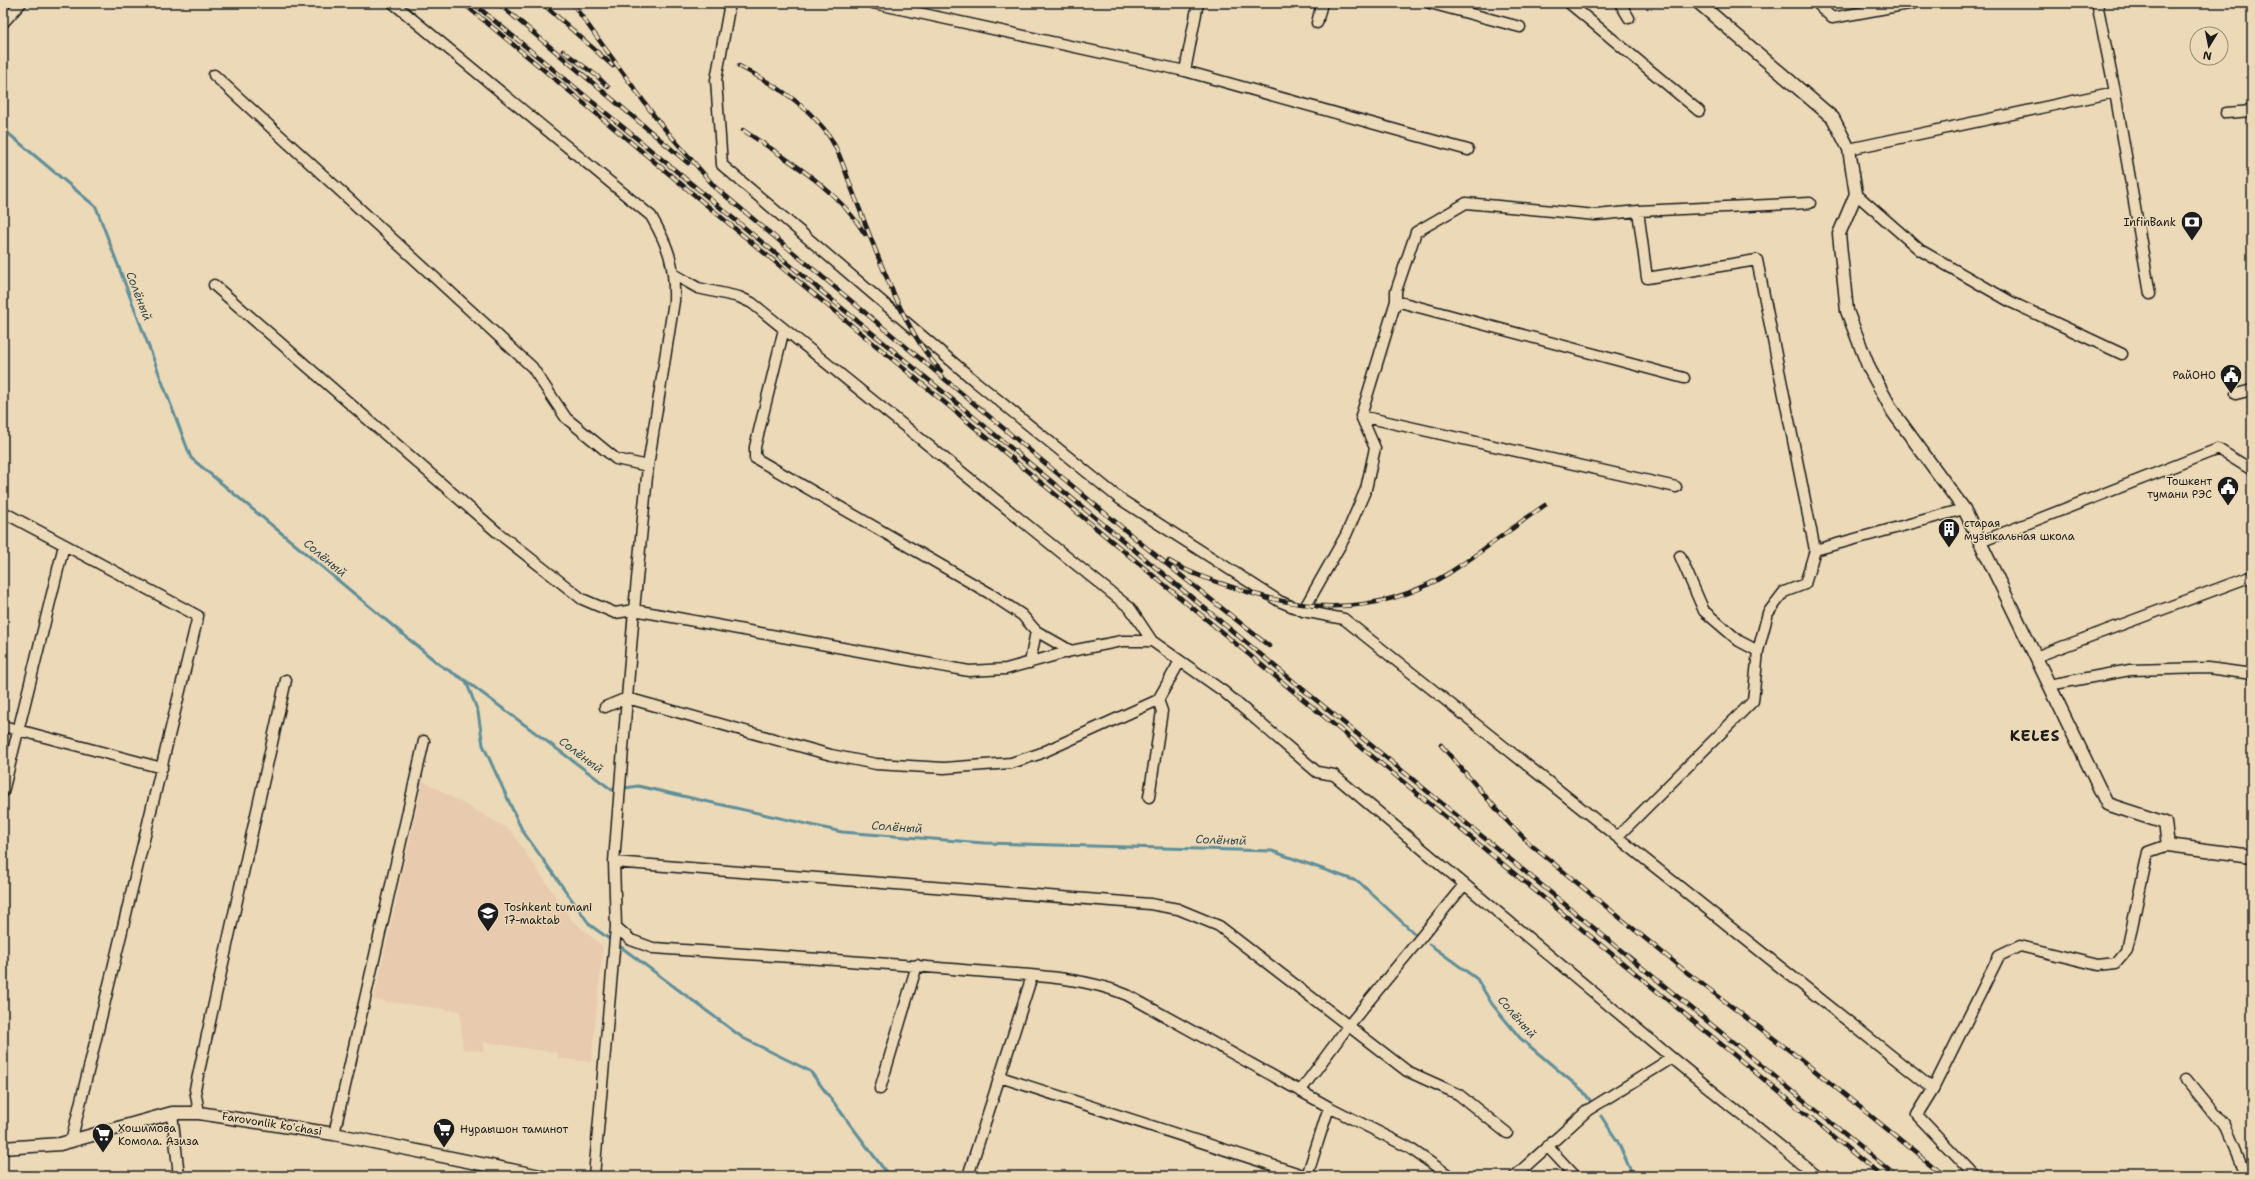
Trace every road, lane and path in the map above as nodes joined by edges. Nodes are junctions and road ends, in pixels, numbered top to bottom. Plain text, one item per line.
1 (21, 3) edge
2 (393, 3) edge
3 (730, 3) edge
4 (872, 3) edge
5 (1198, 3) edge
6 (1322, 3) edge
7 (1430, 3) edge
8 (1569, 3) edge
9 (1620, 3) edge
10 (1699, 3) edge
11 (1817, 3) edge
12 (1914, 3) edge
13 (2097, 3) edge
14 (1629, 18) dead end
15 (3, 23) edge
16 (1317, 23) dead end
17 (1520, 27) dead end
18 (1185, 71) junction
19 (214, 74) dead end
20 (2115, 92) junction
21 (1699, 110) dead end
22 (2252, 111) edge
23 (2226, 113) dead end
24 (1849, 149) junction
25 (1468, 150) dead end
26 (1856, 194) junction
27 (1810, 203) dead end
28 (1638, 211) junction
29 (675, 275) junction
30 (214, 285) dead end
31 (2150, 294) dead end
32 (1396, 301) junction
33 (784, 328) junction
34 (2122, 354) dead end
35 (1684, 378) dead end
36 (2252, 390) edge
37 (2236, 394) dead end
38 (1361, 416) junction
39 (648, 466) junction
40 (2252, 470) edge
41 (1676, 487) dead end
42 (1964, 509) junction
43 (3, 512) edge
44 (1980, 542) junction
45 (64, 545) junction
46 (1815, 550) junction
47 (1680, 556) dead end
48 (2252, 576) edge
49 (634, 610) junction
50 (1303, 611) junction
51 (1036, 631) junction
52 (1152, 641) junction
53 (1071, 651) junction
54 (1758, 651) junction
55 (2035, 657) junction
56 (1180, 661) junction
57 (1030, 662) junction
58 (2252, 674) edge
59 (286, 680) dead end
60 (2049, 684) junction
61 (627, 698) junction
62 (1158, 700) junction
63 (605, 707) dead end
64 (3, 726) edge
65 (19, 730) junction
66 (424, 741) dead end
67 (162, 768) junction
68 (3, 792) edge
69 (1149, 797) dead end
70 (1617, 837) junction
71 (2168, 844) junction
72 (2252, 856) edge
73 (614, 862) junction
74 (1464, 885) junction
75 (616, 932) junction
76 (917, 965) junction
77 (1032, 976) junction
78 (1349, 1025) junction
79 (1672, 1058) junction
80 (1000, 1077) junction
81 (2186, 1079) dead end
82 (880, 1088) dead end
83 (1934, 1089) junction
84 (1301, 1090) junction
85 (1329, 1107) junction
86 (199, 1112) junction
87 (172, 1113) junction
88 (1507, 1133) dead end
89 (334, 1134) junction
90 (70, 1142) junction
91 (1547, 1146) junction
92 (3, 1148) edge
93 (179, 1176) edge
94 (540, 1176) edge
95 (594, 1176) edge
96 (968, 1176) edge
97 (1307, 1176) edge
98 (1450, 1176) edge
99 (1515, 1176) edge
100 (1575, 1176) edge
101 (1817, 1176) edge
102 (1975, 1176) edge
103 (2246, 1176) edge

1 - 15 street
2 - 29 street
3 - 50 street
4 - 18 street
5 - 18 street
6 - 16 street
7 - 17 street
8 - 21 street
9 - 14 street
10 - 24 street
11 - 12 street
13 - 20 street
18 - 25 street
19 - 39 street
20 - 24 street
20 - 31 street
22 - 23 street
24 - 26 street
26 - 34 street
26 - 42 street
27 - 28 street
28 - 32 street
28 - 46 street
29 - 33 street
29 - 39 street
30 - 49 street
32 - 35 street
32 - 38 street
33 - 51 street
33 - 52 street
36 - 37 street
38 - 41 street
38 - 50 street
39 - 49 street
40 - 44 street
42 - 44 street
42 - 46 street
43 - 45 street
44 - 55 street
45 - 65 street
45 - 67 street
46 - 54 street
47 - 54 street
48 - 55 street
49 - 57 street
49 - 61 street
50 - 70 street
51 - 53 street
51 - 57 street
52 - 53 street
52 - 56 street
53 - 57 street
54 - 70 street
55 - 60 street
56 - 62 street
56 - 74 street
58 - 60 street
59 - 86 street
60 - 71 street
61 - 62 street
61 - 63 street
61 - 73 street
62 - 69 street
64 - 65 street
65 - 67 street
65 - 68 street
66 - 89 street
67 - 90 street
70 - 83 street
71 - 72 street
71 - 83 street
73 - 75 street
73 - 78 street
74 - 78 street
74 - 79 street
75 - 76 street
75 - 95 street
76 - 77 street
76 - 82 street
77 - 80 street
77 - 84 street
78 - 84 street
78 - 88 street
79 - 91 street
79 - 101 street
80 - 96 street
80 - 97 street
81 - 103 street
83 - 102 street
84 - 85 street
85 - 97 street
85 - 98 street
86 - 87 street, Farovonlik koʻchasi
86 - 89 street, Farovonlik koʻchasi
87 - 90 street, Farovonlik koʻchasi
87 - 93 street
89 - 94 street, Farovonlik koʻchasi
90 - 92 street, Farovonlik koʻchasi
91 - 99 street
91 - 100 street

